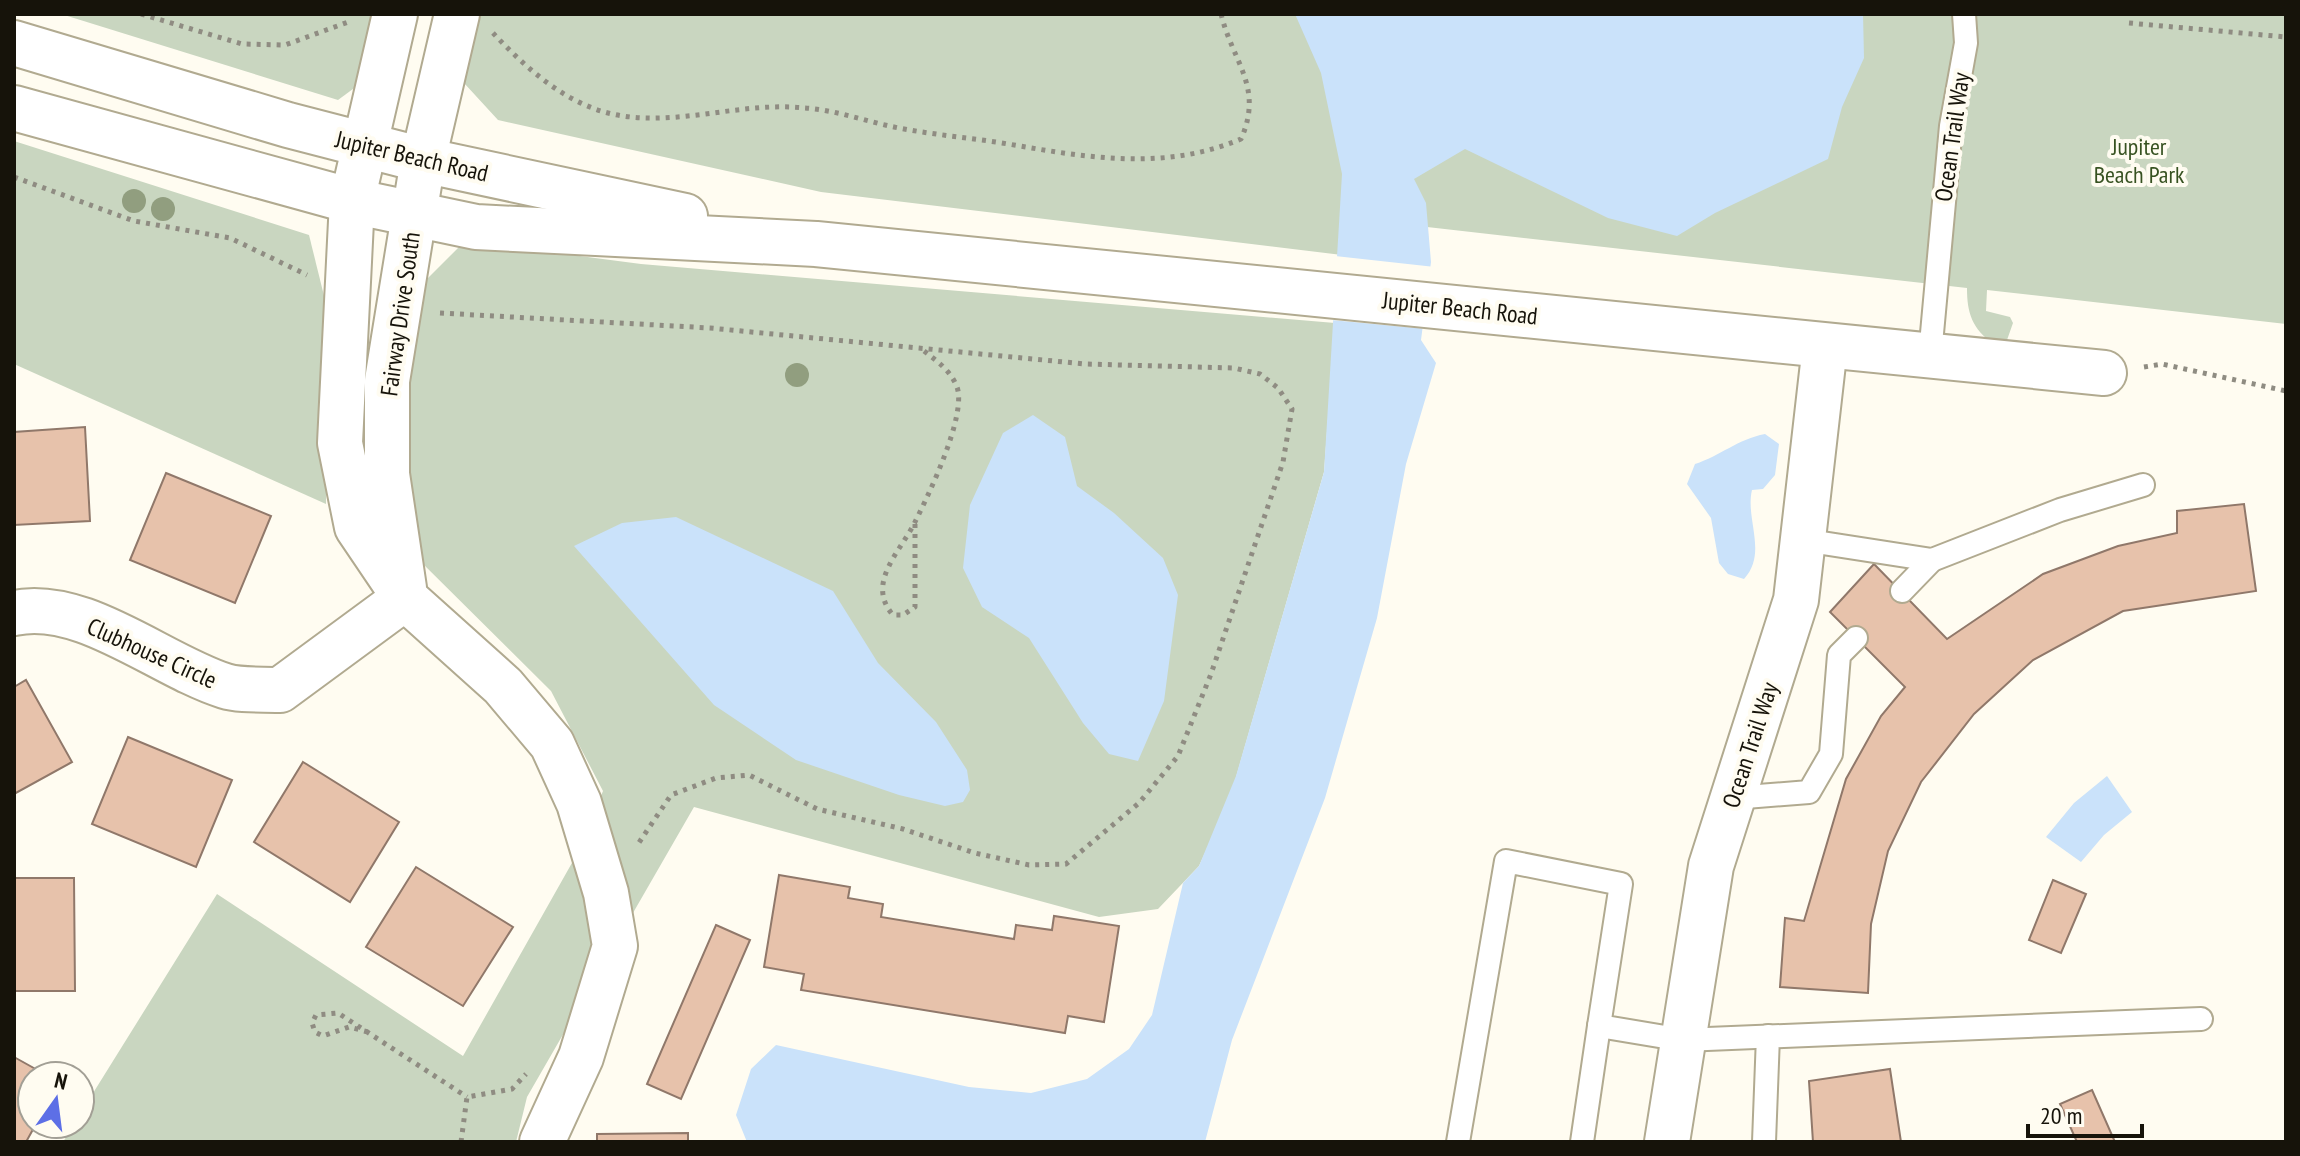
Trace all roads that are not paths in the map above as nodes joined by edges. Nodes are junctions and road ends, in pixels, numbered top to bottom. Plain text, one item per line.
1 (1964, 14) edge
2 (375, 17) edge
3 (473, 22) edge
4 (14, 43) edge
5 (14, 108) edge
6 (365, 145) junction
7 (423, 160) junction
8 (352, 201) junction
9 (413, 216) junction
10 (816, 244) junction
11 (1825, 346) junction
12 (1930, 355) junction
13 (2104, 373) road end
14 (2143, 485) dead end
15 (1803, 540) junction
16 (1932, 560) junction
17 (1902, 591) dead end
18 (405, 598) junction
19 (14, 613) edge
20 (1856, 638) dead end
21 (1733, 798) junction
22 (2201, 1019) dead end
23 (1599, 1026) junction
24 (1768, 1036) junction
25 (1683, 1040) junction
26 (542, 1142) edge
27 (1458, 1142) edge
28 (1582, 1142) edge
29 (1667, 1142) edge
30 (1764, 1142) edge

1 - 12 lane, Ocean Trail Way
2 - 6 street
3 - 7 street, Fairway Drive South
4 - 6 street, Jupiter Beach Road
5 - 8 street, Jupiter Beach Road
6 - 7 street, Jupiter Beach Road
6 - 8 street
7 - 9 street, Fairway Drive South
7 - 10 street, Jupiter Beach Road
8 - 9 street, Jupiter Beach Road
8 - 18 street
9 - 10 street, Jupiter Beach Road
9 - 18 street, Fairway Drive South
10 - 11 street, Jupiter Beach Road
11 - 12 street, Jupiter Beach Road
11 - 15 street, Ocean Trail Way
12 - 13 street, Jupiter Beach Road
14 - 16 lane
15 - 16 lane
15 - 21 street, Ocean Trail Way
16 - 17 lane
18 - 19 street, Clubhouse Circle
18 - 26 street
20 - 21 lane
21 - 25 street, Ocean Trail Way
22 - 24 lane
23 - 25 lane
23 - 27 lane
23 - 28 lane
24 - 25 lane
24 - 30 lane
25 - 29 street, Ocean Trail Way

